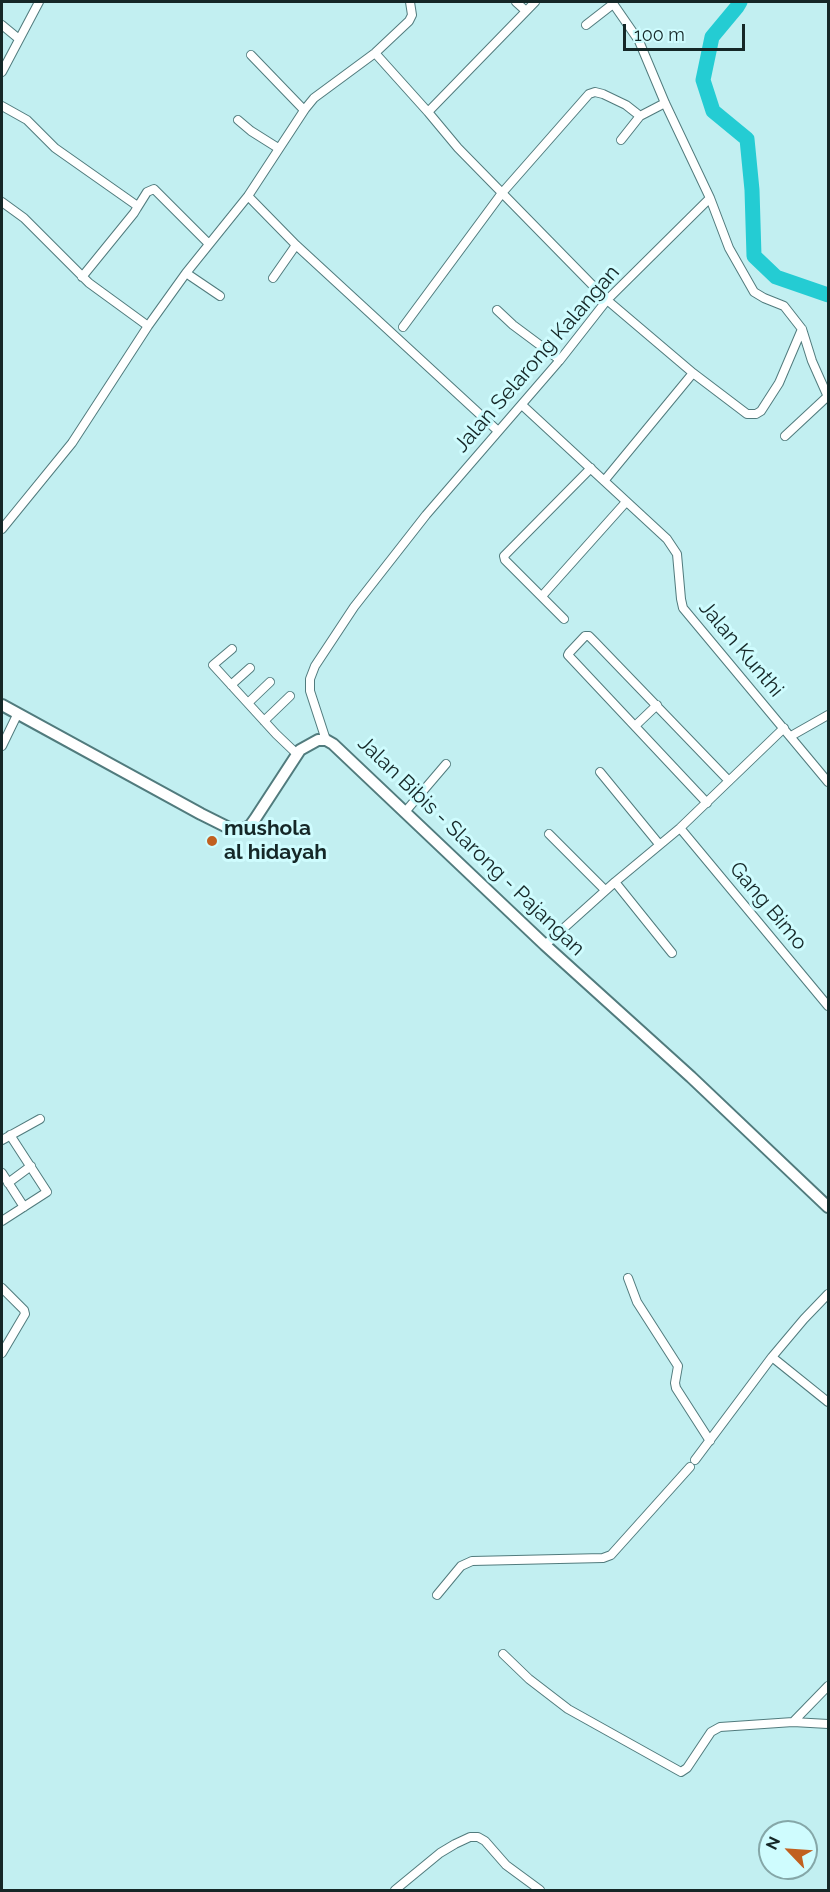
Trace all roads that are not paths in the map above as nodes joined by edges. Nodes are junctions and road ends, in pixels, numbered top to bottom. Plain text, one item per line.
1 (39, 2) edge
2 (410, 2) edge
3 (516, 2) edge
4 (535, 2) edge
5 (612, 3) edge
6 (526, 11) junction
7 (2, 25) edge
8 (586, 25) dead end
9 (19, 39) junction
10 (375, 53) junction
11 (251, 55) dead end
12 (2, 72) edge
13 (665, 103) junction
14 (2, 106) edge
15 (304, 110) junction
16 (428, 112) junction
17 (640, 116) junction
18 (238, 120) dead end
19 (621, 140) dead end
20 (278, 148) junction
21 (502, 193) junction
22 (248, 196) junction
23 (710, 198) junction
24 (2, 202) edge
25 (137, 208) junction
26 (209, 244) junction
27 (296, 246) junction
28 (186, 273) junction
29 (82, 277) junction
30 (273, 278) dead end
31 (220, 296) dead end
32 (607, 300) junction
33 (497, 310) dead end
34 (148, 326) junction
35 (402, 327) dead end
36 (802, 329) junction
37 (560, 360) junction
38 (693, 373) junction
39 (828, 396) edge
40 (522, 405) junction
41 (498, 431) junction
42 (785, 436) dead end
43 (591, 468) junction
44 (604, 481) junction
45 (626, 502) junction
46 (2, 529) edge
47 (542, 596) junction
48 (564, 619) dead end
49 (231, 649) dead end
50 (250, 668) dead end
51 (270, 682) dead end
52 (231, 685) junction
53 (290, 696) dead end
54 (248, 703) junction
55 (2, 705) edge
56 (657, 705) junction
57 (828, 714) edge
58 (17, 715) junction
59 (264, 721) junction
60 (635, 726) junction
61 (784, 728) junction
62 (791, 736) junction
63 (326, 740) junction
64 (2, 746) edge
65 (297, 754) junction
66 (446, 764) dead end
67 (600, 772) dead end
68 (729, 781) junction
69 (828, 782) edge
70 (707, 803) junction
71 (405, 812) junction
72 (680, 828) junction
73 (549, 834) dead end
74 (659, 844) junction
75 (615, 882) junction
76 (605, 890) junction
77 (545, 945) junction
78 (672, 953) dead end
79 (828, 1006) edge
80 (40, 1119) dead end
81 (10, 1135) junction
82 (2, 1140) edge
83 (31, 1166) junction
84 (2, 1173) edge
85 (8, 1183) junction
86 (24, 1207) junction
87 (828, 1207) edge
88 (2, 1221) edge
89 (628, 1278) dead end
90 (2, 1289) edge
91 (828, 1294) edge
92 (2, 1353) edge
93 (772, 1357) junction
94 (828, 1402) edge
95 (710, 1441) junction
96 (437, 1595) dead end
97 (503, 1654) dead end
98 (828, 1686) edge
99 (793, 1722) junction
100 (828, 1725) edge
101 (395, 1890) edge
102 (540, 1890) edge

1 - 9 street
2 - 10 street
3 - 6 street
4 - 6 street
5 - 8 street
5 - 13 street
6 - 16 street
7 - 9 street
9 - 12 street
10 - 15 street
10 - 16 street
11 - 15 street
13 - 17 street
13 - 23 street
14 - 25 street
15 - 20 street
16 - 21 street
17 - 19 street
17 - 21 street
18 - 20 street
20 - 22 street
21 - 32 street
21 - 35 street
22 - 26 street
22 - 27 street
23 - 32 street, Jalan Selarong Kalangan
23 - 36 street
24 - 29 street
25 - 26 street
25 - 29 street
26 - 28 street
27 - 30 street
27 - 41 street
28 - 31 street
28 - 34 street
29 - 34 street
32 - 37 street, Jalan Selarong Kalangan
32 - 38 street
33 - 37 street
34 - 46 street
36 - 38 street
36 - 39 street
37 - 40 street, Jalan Selarong Kalangan
38 - 44 street
39 - 42 street
40 - 41 street, Jalan Selarong Kalangan
40 - 43 street, Jalan Kunthi
41 - 63 street, Jalan Selarong Kalangan
43 - 44 street, Jalan Kunthi
43 - 47 street
44 - 45 street, Jalan Kunthi
45 - 47 street
45 - 61 street, Jalan Kunthi
47 - 48 street
49 - 52 street
50 - 52 street
51 - 54 street
52 - 54 street
53 - 59 street
54 - 59 street
55 - 58 main road, Jalan Bibis - Slarong - Pajangan
56 - 60 street
56 - 60 street
56 - 68 street
57 - 62 street
58 - 64 street
58 - 65 main road, Jalan Bibis - Slarong - Pajangan
59 - 65 street
60 - 70 street
61 - 62 street, Jalan Kunthi
61 - 68 street
62 - 69 street, Jalan Kunthi
63 - 65 main road, Jalan Bibis - Slarong - Pajangan
63 - 71 main road, Jalan Bibis - Slarong - Pajangan
66 - 71 street
67 - 74 street
68 - 70 street
70 - 72 street
71 - 77 main road, Jalan Bibis - Slarong - Pajangan
72 - 74 street
72 - 79 street, Gang Bimo
73 - 76 street
74 - 75 street
75 - 76 street
75 - 78 street
76 - 77 street
77 - 87 main road, Jalan Bibis - Slarong - Pajangan
80 - 81 street
81 - 82 street
81 - 83 street
83 - 85 street
83 - 86 street
84 - 85 street
85 - 86 street
86 - 88 street
89 - 95 street
90 - 92 street
91 - 93 street
93 - 94 street
93 - 95 street
95 - 96 street
97 - 99 street
98 - 99 street
99 - 100 street
101 - 102 street

